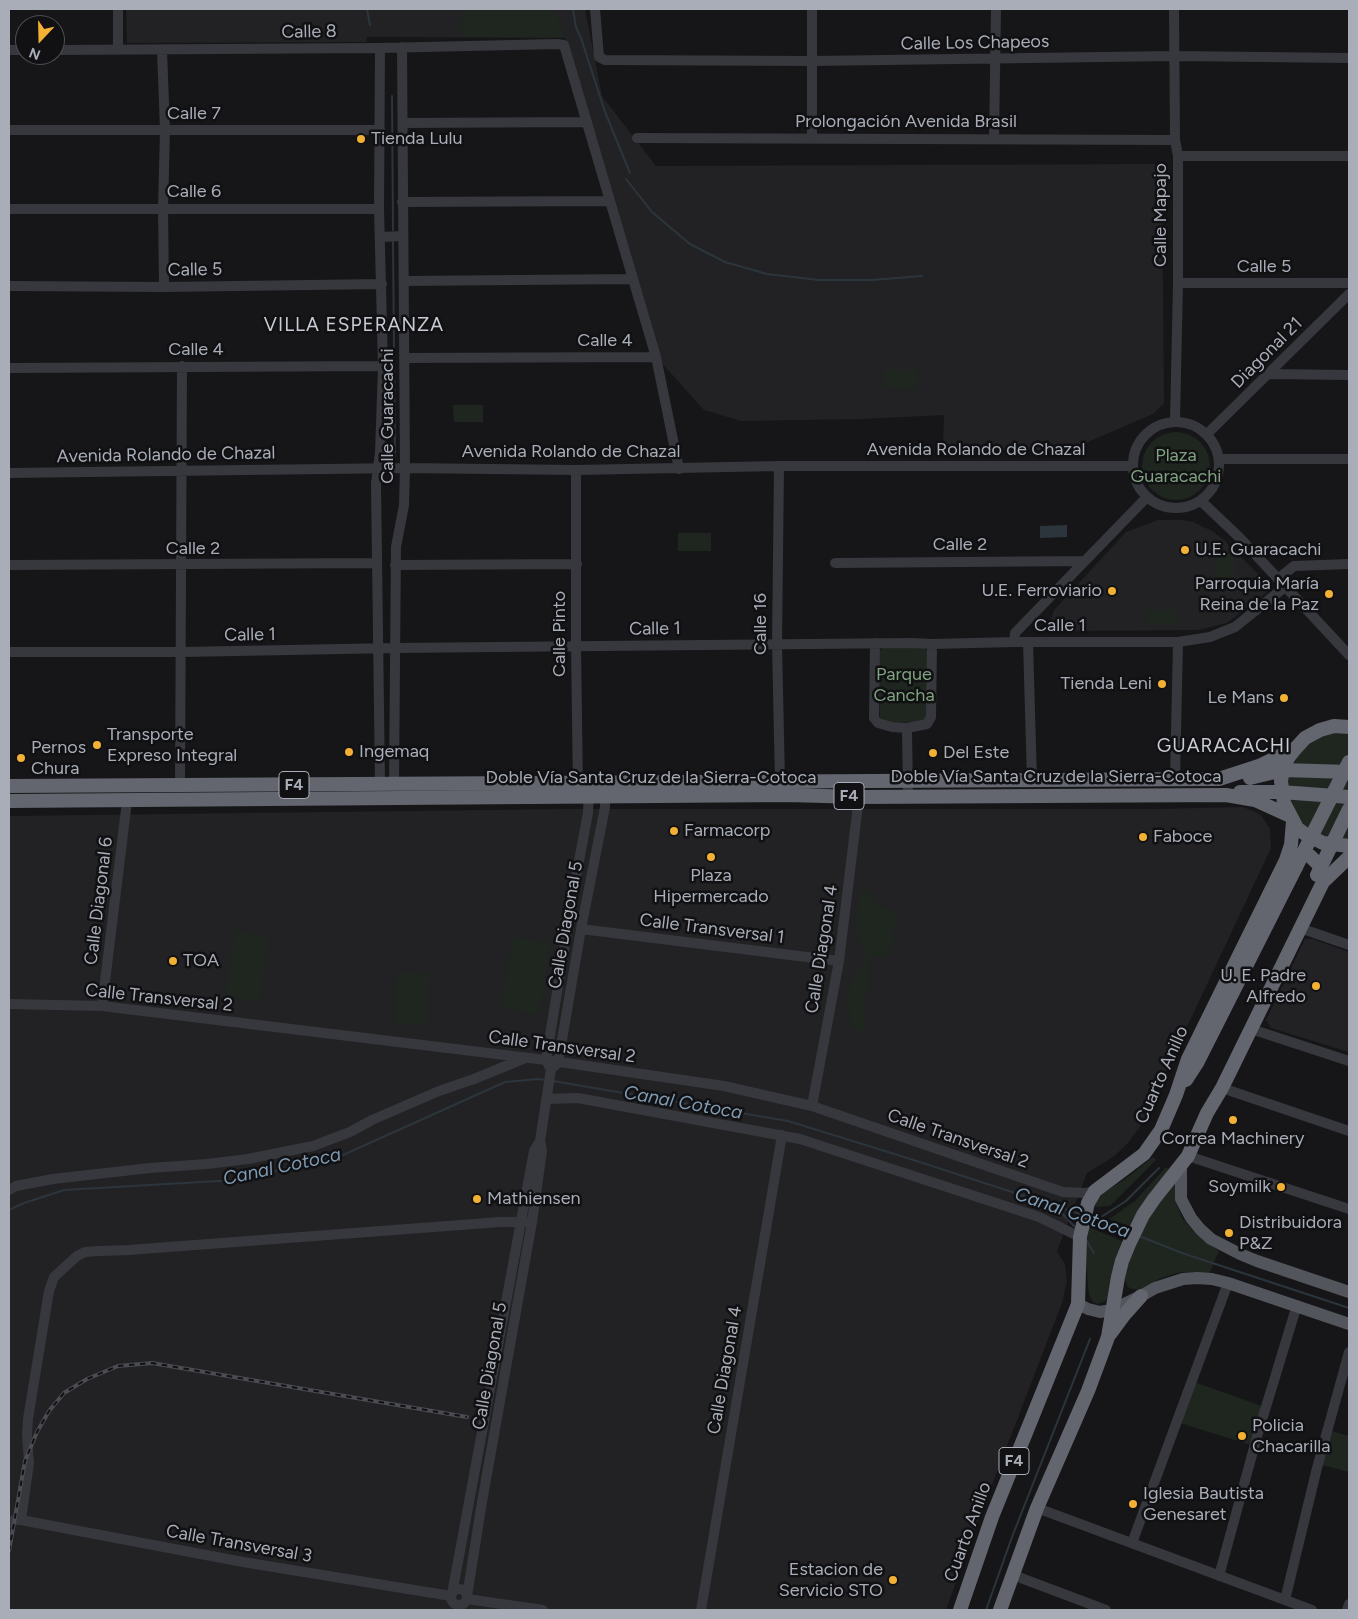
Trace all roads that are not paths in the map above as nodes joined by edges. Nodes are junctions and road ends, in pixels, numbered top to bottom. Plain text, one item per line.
1 (118, 9) edge
2 (595, 9) edge
3 (812, 9) edge
4 (996, 9) edge
5 (1174, 9) edge
6 (402, 47) junction
7 (380, 48) junction
8 (118, 49) junction
9 (65, 50) edge
10 (162, 50) junction
11 (1175, 56) junction
12 (1349, 58) edge
13 (995, 60) junction
14 (812, 61) junction
15 (588, 122) junction
16 (403, 123) junction
17 (9, 130) edge
18 (165, 130) junction
19 (380, 130) junction
20 (637, 138) dead end
21 (812, 138) junction
22 (994, 139) junction
23 (1175, 140) junction
24 (1178, 156) junction
25 (1349, 156) edge
26 (610, 200) junction
27 (402, 202) junction
28 (163, 208) junction
29 (9, 209) edge
30 (379, 209) junction
31 (403, 236) junction
32 (381, 237) junction
33 (632, 278) junction
34 (404, 281) junction
35 (1178, 282) junction
36 (1349, 283) edge
37 (382, 284) junction
38 (9, 286) edge
39 (164, 287) junction
40 (1349, 294) edge
41 (656, 357) junction
42 (404, 358) junction
43 (182, 366) junction
44 (383, 366) junction
45 (9, 368) edge
46 (1268, 374) junction
47 (1349, 375) edge
48 (1175, 421) junction
49 (1207, 434) junction
50 (1220, 459) junction
51 (1349, 459) edge
52 (779, 466) junction
53 (1133, 466) junction
54 (378, 468) junction
55 (405, 468) junction
56 (679, 469) junction
57 (576, 470) junction
58 (183, 472) junction
59 (9, 473) edge
60 (1147, 497) junction
61 (1201, 501) junction
62 (1084, 561) junction
63 (377, 563) junction
64 (835, 563) dead end
65 (577, 564) junction
66 (1349, 564) edge
67 (9, 565) edge
68 (181, 565) junction
69 (395, 566) junction
70 (1282, 583) junction
71 (1014, 642) junction
72 (1028, 642) junction
73 (1178, 642) junction
74 (875, 643) junction
75 (777, 644) junction
76 (932, 644) junction
77 (576, 646) junction
78 (379, 648) junction
79 (395, 648) junction
80 (9, 652) edge
81 (182, 652) junction
82 (1349, 655) edge
83 (1348, 725) edge
84 (907, 728) junction
85 (1296, 748) junction
86 (1349, 762) edge
87 (1283, 770) junction
88 (1349, 772) edge
89 (1175, 779) junction
90 (1219, 779) junction
91 (1032, 780) junction
92 (908, 781) junction
93 (780, 782) junction
94 (387, 784) junction
95 (9, 786) edge
96 (180, 786) junction
97 (584, 790) junction
98 (605, 790) junction
99 (1281, 792) junction
100 (1226, 795) junction
101 (859, 796) junction
102 (908, 796) junction
103 (1349, 797) edge
104 (127, 800) junction
105 (9, 802) edge
106 (1349, 809) edge
107 (1291, 819) junction
108 (1349, 846) edge
109 (1349, 857) edge
110 (1291, 864) junction
111 (1320, 879) junction
112 (1300, 928) junction
113 (581, 929) junction
114 (1349, 945) edge
115 (839, 961) junction
116 (9, 1004) edge
117 (102, 1006) junction
118 (1251, 1030) junction
119 (524, 1058) junction
120 (1349, 1061) edge
121 (551, 1066) junction
122 (1222, 1088) junction
123 (547, 1093) junction
124 (812, 1106) junction
125 (1207, 1113) junction
126 (1349, 1131) edge
127 (782, 1135) junction
128 (540, 1141) junction
129 (1184, 1161) junction
130 (9, 1190) edge
131 (1095, 1191) junction
132 (1349, 1209) edge
133 (521, 1221) junction
134 (532, 1222) junction
135 (1081, 1231) junction
136 (1228, 1283) junction
137 (1349, 1292) edge
138 (1141, 1296) junction
139 (508, 1297) junction
140 (519, 1299) junction
141 (1078, 1304) junction
142 (1297, 1305) junction
143 (1112, 1310) junction
144 (1349, 1324) edge
145 (1108, 1337) junction
146 (504, 1349) junction
147 (1349, 1352) edge
148 (1037, 1508) junction
149 (21, 1520) junction
150 (9, 1523) edge
151 (1132, 1543) junction
152 (1013, 1575) junction
153 (1219, 1576) junction
154 (452, 1596) junction
155 (1286, 1600) junction
156 (466, 1601) edge
157 (1349, 1604) edge
158 (1084, 1606) edge
159 (450, 1610) edge
160 (542, 1610) edge
161 (701, 1610) edge
162 (960, 1610) edge
163 (1000, 1610) edge
164 (1106, 1610) edge
165 (1312, 1610) edge
166 (1347, 1610) edge

1 - 8 street
2 - 14 street, Calle Los Chapeos
3 - 14 street
4 - 13 street
5 - 11 street, Calle Mapajo
6 - 7 street, Calle 8
6 - 15 street, Calle 8
6 - 16 street, Calle Guaracachi
7 - 10 street, Calle 8
7 - 19 street, Calle Guaracachi
8 - 9 street, Calle 8
8 - 10 street, Calle 8
10 - 18 street
11 - 12 street, Calle Los Chapeos
11 - 13 street, Calle Los Chapeos
11 - 23 street, Calle Mapajo
13 - 14 street, Calle Los Chapeos
13 - 22 street
14 - 21 street
15 - 16 street
15 - 26 street
16 - 27 street, Calle Guaracachi
17 - 18 street, Calle 7
18 - 19 street, Calle 7
18 - 28 street
19 - 30 street, Calle Guaracachi
20 - 21 street, Prolongación Avenida Brasil
21 - 22 street, Prolongación Avenida Brasil
22 - 23 street, Prolongación Avenida Brasil
23 - 24 street, Calle Mapajo
24 - 25 street
24 - 35 street, Calle Mapajo
26 - 27 street
26 - 33 street
27 - 31 street, Calle Guaracachi
28 - 29 street, Calle 6
28 - 30 street, Calle 6
28 - 39 street
30 - 32 street, Calle Guaracachi
31 - 32 street
31 - 34 street, Calle Guaracachi
32 - 37 street, Calle Guaracachi
33 - 34 street
33 - 41 street
34 - 42 street, Calle Guaracachi
35 - 36 street, Calle 5
35 - 48 street, Calle Mapajo
37 - 39 street, Calle 5
37 - 44 street, Calle Guaracachi
38 - 39 street, Calle 5
40 - 46 street, Diagonal 21
41 - 42 street, Calle 4
41 - 56 street
42 - 55 street, Calle Guaracachi
43 - 44 street, Calle 4
43 - 45 street, Calle 4
43 - 58 street
44 - 54 street, Calle Guaracachi
46 - 47 street
46 - 49 street, Diagonal 21
48 - 49 street
48 - 53 street
49 - 50 street
50 - 51 street
50 - 61 street
52 - 53 street, Avenida Rolando de Chazal
52 - 56 street, Avenida Rolando de Chazal
52 - 75 street, Calle 16
53 - 60 street
54 - 55 street, Avenida Rolando de Chazal
54 - 58 street, Avenida Rolando de Chazal
54 - 63 street, Calle Guaracachi
55 - 57 street, Avenida Rolando de Chazal
55 - 69 street, Calle Guaracachi
56 - 57 street, Avenida Rolando de Chazal
57 - 65 street, Calle Pinto
58 - 59 street, Avenida Rolando de Chazal
58 - 68 street
60 - 61 street
60 - 62 street
61 - 70 street
62 - 64 street, Calle 2
62 - 71 street
63 - 68 street, Calle 2
63 - 78 street, Calle Guaracachi
65 - 69 street
65 - 77 street, Calle Pinto
66 - 70 street, Calle 1
67 - 68 street, Calle 2
68 - 81 street
69 - 79 street, Calle Guaracachi
70 - 73 street, Calle 1
70 - 82 street
71 - 72 street, Calle 1
71 - 76 street, Calle 1
72 - 73 street, Calle 1
72 - 91 street
73 - 89 street
74 - 75 street, Calle 1
74 - 76 street, Calle 1
74 - 84 street
75 - 77 street, Calle 1
75 - 93 street, Calle 16
76 - 84 street
77 - 79 street, Calle 1
77 - 97 street, Calle Pinto
78 - 79 street, Calle 1
78 - 81 street, Calle 1
78 - 94 street, Calle Guaracachi
79 - 94 street, Calle Guaracachi
80 - 81 street, Calle 1
81 - 96 street
83 - 85 highway, F4
84 - 92 street
85 - 87 highway, F4
85 - 90 highway, Doble Vía Santa Cruz de la Sierra-Cotoca / F4
86 - 110 highway, bridge
87 - 88 highway
87 - 90 highway
87 - 99 highway, F4
89 - 90 highway, Doble Vía Santa Cruz de la Sierra-Cotoca / F4
89 - 91 highway, Doble Vía Santa Cruz de la Sierra-Cotoca / F4
91 - 92 highway, Doble Vía Santa Cruz de la Sierra-Cotoca / F4
92 - 93 highway, Doble Vía Santa Cruz de la Sierra-Cotoca / F4
92 - 102 street
93 - 98 highway, Doble Vía Santa Cruz de la Sierra-Cotoca / F4
94 - 96 highway, Doble Vía Santa Cruz de la Sierra-Cotoca / F4
94 - 97 highway, Doble Vía Santa Cruz de la Sierra-Cotoca / F4
95 - 96 highway, Doble Vía Santa Cruz de la Sierra-Cotoca / F4
97 - 98 highway, Doble Vía Santa Cruz de la Sierra-Cotoca / F4
97 - 104 highway, Doble Vía Santa Cruz de la Sierra-Cotoca / F4
97 - 121 street, Calle Diagonal 5
98 - 101 highway, Doble Vía Santa Cruz de la Sierra-Cotoca / F4
98 - 113 street, Calle Diagonal 5
99 - 100 highway
99 - 103 highway
99 - 107 highway, F4
100 - 102 highway, Doble Vía Santa Cruz de la Sierra-Cotoca / F4
100 - 107 highway, Doble Vía Santa Cruz de la Sierra-Cotoca / F4
101 - 102 highway, Doble Vía Santa Cruz de la Sierra-Cotoca / F4
101 - 115 street, Calle Diagonal 4
104 - 105 highway, Doble Vía Santa Cruz de la Sierra-Cotoca / F4
104 - 117 street, Calle Diagonal 6
106 - 111 highway, bridge
107 - 108 highway, F4
107 - 110 highway, F4
109 - 111 highway, F4
110 - 111 highway
110 - 131 highway, Cuarto Anillo / F4
111 - 112 highway, F4
111 - 125 highway
112 - 114 street
112 - 118 highway, F4
113 - 115 street, Calle Transversal 1
113 - 121 street, Calle Diagonal 5
115 - 124 street, Calle Diagonal 4
116 - 117 street, Calle Transversal 2
117 - 119 street, Calle Transversal 2
118 - 120 street
118 - 122 highway, F4
119 - 121 street, Calle Transversal 2
119 - 130 street
121 - 123 street, Calle Diagonal 5
121 - 124 street, Calle Transversal 2
122 - 125 highway, F4
122 - 126 street
123 - 127 street
123 - 128 street, Calle Diagonal 5
124 - 131 street, Calle Transversal 2
125 - 129 highway, F4
127 - 135 street
127 - 161 street, Calle Diagonal 4
128 - 133 street, Calle Diagonal 5
128 - 134 street, Calle Diagonal 5
129 - 132 street
129 - 137 main road
129 - 143 highway, F4
131 - 135 highway, Cuarto Anillo / F4
133 - 134 street
133 - 139 street, Calle Diagonal 5
133 - 149 street
134 - 140 street, Calle Diagonal 5
135 - 141 highway, Cuarto Anillo / F4
136 - 138 main road
136 - 142 main road
136 - 151 street
138 - 143 main road
138 - 145 highway
139 - 140 street
139 - 146 street, Calle Diagonal 5
140 - 146 street, Calle Diagonal 5
141 - 143 main road
141 - 162 highway, Cuarto Anillo / F4
142 - 144 main road
142 - 153 street
143 - 145 highway, F4
145 - 148 highway, F4
146 - 154 street, Calle Diagonal 5
146 - 156 street, Calle Diagonal 5
147 - 155 street
148 - 151 street
148 - 152 highway, F4
149 - 150 street
149 - 154 street, Calle Transversal 3
151 - 153 street
152 - 158 street
152 - 163 highway, F4
153 - 155 street
154 - 156 street, Calle Transversal 3
154 - 159 street, Calle Diagonal 5
155 - 165 street
156 - 160 street
157 - 166 street
158 - 164 street

